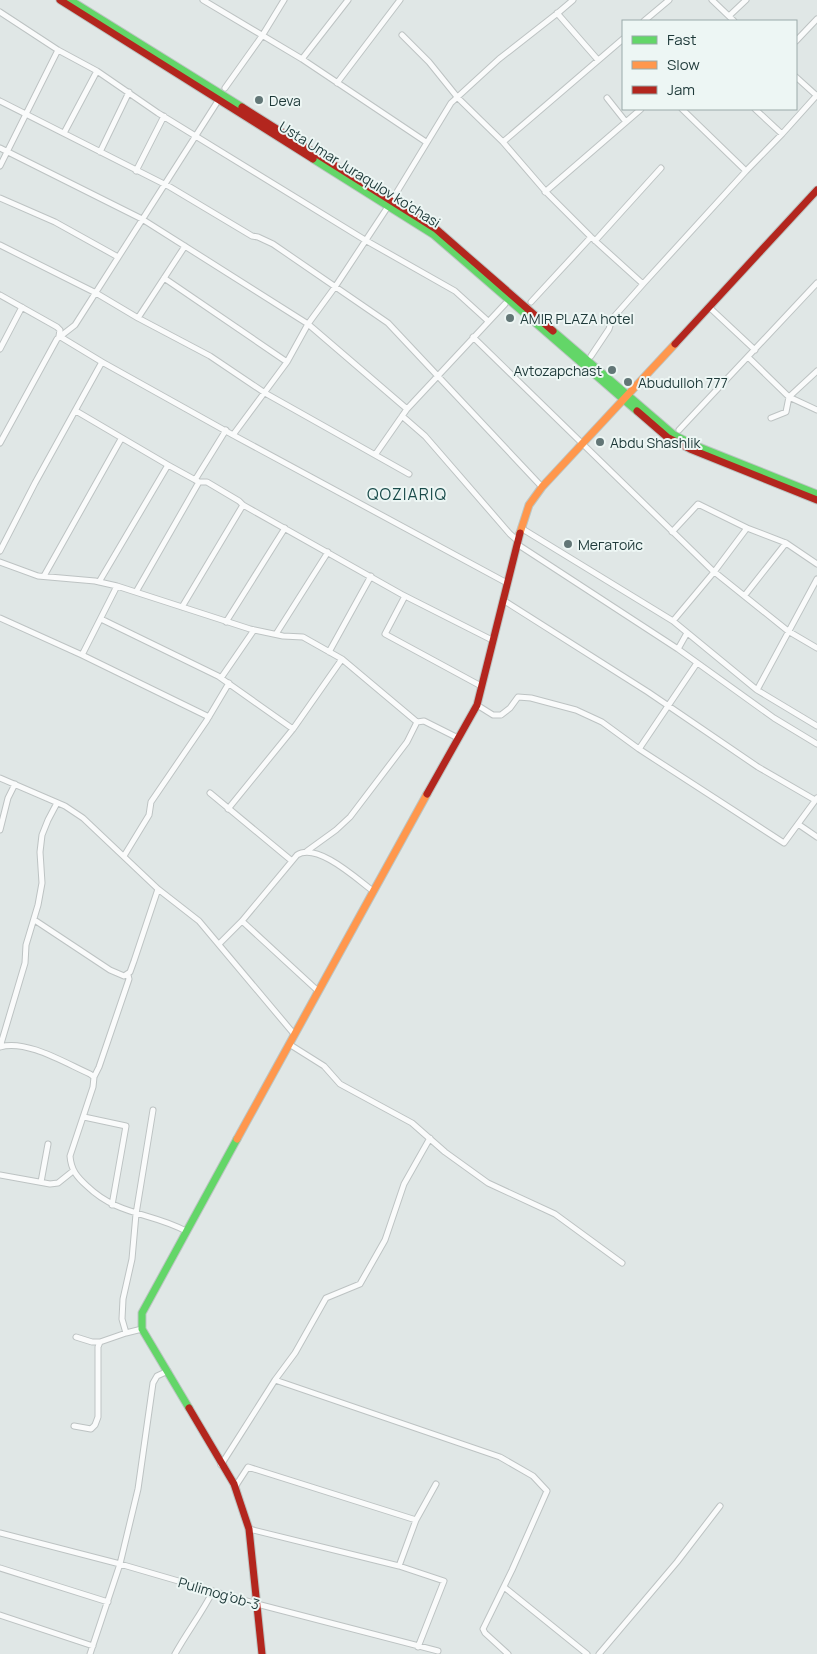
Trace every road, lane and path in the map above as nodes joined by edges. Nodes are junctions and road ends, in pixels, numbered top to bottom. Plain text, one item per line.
1 (60, 0) edge
2 (70, 0) edge
3 (203, 0) edge
4 (284, 0) edge
5 (348, 0) edge
6 (400, 0) edge
7 (572, 0) edge
8 (669, 0) edge
9 (712, 0) edge
10 (746, 0) edge
11 (0, 12) edge
12 (557, 13) junction
13 (729, 16) junction
14 (817, 19) edge
15 (645, 20) edge
16 (733, 20) edge
17 (402, 35) dead end
18 (262, 36) junction
19 (622, 39) edge
20 (797, 40) edge
21 (58, 50) junction
22 (302, 59) junction
23 (598, 60) junction
24 (97, 71) junction
25 (797, 78) edge
26 (337, 83) junction
27 (225, 88) dead end
28 (130, 92) junction
29 (817, 96) edge
30 (458, 98) junction
31 (607, 98) dead end
32 (0, 102) edge
33 (216, 104) dead end
34 (640, 110) edge
35 (683, 110) edge
36 (756, 110) edge
37 (26, 114) junction
38 (164, 116) junction
39 (626, 122) junction
40 (64, 133) junction
41 (782, 134) junction
42 (196, 135) junction
43 (426, 142) junction
44 (503, 142) junction
45 (0, 148) edge
46 (7, 151) junction
47 (100, 152) junction
48 (0, 166) edge
49 (661, 168) dead end
50 (136, 171) junction
51 (746, 171) junction
52 (165, 185) junction
53 (817, 190) edge
54 (546, 192) junction
55 (0, 198) edge
56 (390, 203) junction
57 (142, 219) junction
58 (593, 239) junction
59 (365, 240) junction
60 (0, 245) edge
61 (185, 246) junction
62 (118, 257) junction
63 (164, 278) junction
64 (817, 283) edge
65 (643, 284) junction
66 (335, 287) junction
67 (96, 293) junction
68 (0, 296) edge
69 (531, 302) dead end
70 (505, 304) dead end
71 (22, 307) junction
72 (709, 307) junction
73 (138, 318) junction
74 (488, 322) junction
75 (308, 324) junction
76 (59, 336) junction
77 (473, 337) junction
78 (0, 349) edge
79 (754, 350) junction
80 (590, 356) dead end
81 (748, 357) junction
82 (102, 362) junction
83 (287, 362) junction
84 (817, 371) edge
85 (438, 374) junction
86 (265, 393) junction
87 (625, 397) junction
88 (789, 397) junction
89 (407, 409) junction
90 (76, 410) junction
91 (817, 410) edge
92 (402, 416) junction
93 (771, 418) dead end
94 (226, 430) junction
95 (679, 430) dead end
96 (233, 435) junction
97 (121, 439) junction
98 (0, 443) edge
99 (582, 444) junction
100 (375, 455) junction
101 (168, 465) junction
102 (409, 474) dead end
103 (197, 481) junction
104 (542, 487) junction
105 (817, 494) edge
106 (817, 500) edge
107 (243, 505) junction
108 (285, 528) junction
109 (521, 528) junction
110 (747, 528) junction
111 (672, 532) junction
112 (517, 542) junction
113 (786, 543) junction
114 (0, 551) edge
115 (328, 552) junction
116 (0, 562) edge
117 (817, 564) edge
118 (714, 572) junction
119 (44, 576) junction
120 (371, 576) junction
121 (817, 579) edge
122 (99, 582) junction
123 (507, 583) junction
124 (117, 586) junction
125 (136, 592) junction
126 (745, 595) junction
127 (405, 596) junction
128 (503, 600) junction
129 (182, 607) junction
130 (0, 618) edge
131 (101, 619) junction
132 (673, 621) junction
133 (226, 622) junction
134 (254, 630) junction
135 (788, 631) junction
136 (687, 633) junction
137 (276, 634) junction
138 (492, 640) junction
139 (817, 648) edge
140 (678, 649) junction
141 (329, 652) junction
142 (82, 655) junction
143 (342, 659) junction
144 (697, 663) junction
145 (221, 678) junction
146 (229, 683) junction
147 (481, 686) junction
148 (757, 690) junction
149 (477, 705) junction
150 (668, 706) junction
151 (209, 717) junction
152 (417, 722) junction
153 (816, 724) edge
154 (293, 729) junction
155 (458, 738) junction
156 (817, 744) edge
157 (639, 749) junction
158 (0, 778) edge
159 (15, 784) junction
160 (210, 793) dead end
161 (816, 799) edge
162 (57, 803) junction
163 (228, 809) junction
164 (798, 824) junction
165 (0, 830) edge
166 (817, 837) edge
167 (307, 851) junction
168 (124, 856) junction
169 (292, 861) junction
170 (158, 889) junction
171 (373, 891) junction
172 (36, 921) dead end
173 (242, 922) junction
174 (219, 944) junction
175 (128, 975) junction
176 (318, 991) junction
177 (294, 1034) junction
178 (289, 1044) junction
179 (0, 1048) edge
180 (94, 1078) junction
181 (153, 1110) dead end
182 (84, 1117) junction
183 (430, 1138) junction
184 (48, 1144) dead end
185 (73, 1171) junction
186 (0, 1175) edge
187 (41, 1182) junction
188 (112, 1205) junction
189 (136, 1214) junction
190 (186, 1231) junction
191 (622, 1263) dead end
192 (142, 1329) junction
193 (126, 1333) junction
194 (76, 1337) dead end
195 (100, 1342) junction
196 (168, 1371) junction
197 (275, 1380) junction
198 (74, 1426) dead end
199 (221, 1465) junction
200 (436, 1484) dead end
201 (235, 1487) junction
202 (720, 1506) dead end
203 (416, 1520) junction
204 (249, 1529) junction
205 (0, 1533) edge
206 (120, 1564) junction
207 (399, 1566) junction
208 (0, 1568) edge
209 (504, 1587) junction
210 (213, 1591) junction
211 (108, 1602) junction
212 (257, 1604) junction
213 (0, 1615) edge
214 (93, 1646) junction
215 (418, 1647) junction
216 (438, 1651) dead end
217 (90, 1654) edge
218 (176, 1654) edge
219 (262, 1654) edge
220 (508, 1654) edge
221 (587, 1654) edge
222 (599, 1654) edge

1 - 56 main road, Usta Umar Juraqulov ko'chasi
2 - 56 main road, Usta Umar Juraqulov ko'chasi
3 - 18 street
4 - 18 street
5 - 22 street
6 - 26 street
7 - 12 street
8 - 15 street
9 - 13 street
10 - 13 street
11 - 21 street
12 - 23 street
12 - 30 street
13 - 16 street
14 - 20 street
17 - 30 street
18 - 22 street
18 - 27 street
19 - 23 street
21 - 24 street
21 - 37 street
22 - 26 street
23 - 44 street
24 - 28 street
24 - 40 street
25 - 29 street
26 - 43 street
28 - 38 street
28 - 47 street
29 - 41 street
30 - 43 street
30 - 44 street
31 - 39 street
32 - 37 street
33 - 42 street
34 - 39 street
35 - 51 street
36 - 41 street
37 - 40 street
37 - 46 street
38 - 42 street
38 - 50 street
39 - 54 street
40 - 47 street
41 - 51 street
42 - 52 street
42 - 59 street
43 - 56 street
44 - 54 street
45 - 46 street
46 - 48 street
46 - 57 street
47 - 50 street
49 - 58 street
50 - 52 street
51 - 65 street
52 - 57 street
52 - 66 street
53 - 72 main road
54 - 58 street
55 - 62 street
56 - 59 street
56 - 87 main road, Usta Umar Juraqulov ko'chasi
57 - 61 street
57 - 62 street
58 - 65 street
58 - 69 street
59 - 66 street
59 - 74 street
60 - 67 street
61 - 63 street
61 - 75 street
62 - 67 street
63 - 73 street
63 - 83 street
64 - 79 street
65 - 80 street
66 - 75 street
66 - 85 street
67 - 73 street
67 - 76 street
68 - 71 street
70 - 74 street
71 - 76 street
71 - 78 street
72 - 79 street
72 - 87 main road
73 - 86 street
74 - 77 street
75 - 83 street
75 - 89 street
76 - 82 street
76 - 98 street
77 - 85 street
77 - 99 street
79 - 81 street
81 - 88 street
81 - 95 street
82 - 90 street
82 - 94 street
83 - 86 street
84 - 88 street
85 - 89 street
85 - 104 street
86 - 96 street
86 - 100 street
87 - 99 main road
87 - 105 main road
87 - 106 main road
88 - 91 street
88 - 93 street
89 - 92 street
90 - 97 street
90 - 114 street
92 - 100 street
92 - 112 street
94 - 96 street
94 - 103 street
96 - 123 street
97 - 101 street
97 - 119 street
99 - 104 main road
99 - 111 street
100 - 102 street
101 - 103 street
101 - 122 street
103 - 107 street
103 - 125 street
104 - 109 main road
107 - 108 street
107 - 129 street
108 - 115 street
108 - 133 street
109 - 112 main road
109 - 132 street
110 - 111 street
110 - 113 street
110 - 118 street
111 - 118 street
112 - 123 main road
112 - 140 street
113 - 117 street
113 - 126 street
115 - 120 street
115 - 137 street
116 - 119 street
118 - 126 street
118 - 132 street
119 - 122 street
120 - 127 street
120 - 141 street
121 - 135 street
122 - 124 street
123 - 128 main road
124 - 125 street
124 - 131 street
125 - 129 street
126 - 135 street
127 - 138 street
127 - 147 street
128 - 138 main road
128 - 150 street
129 - 133 street
130 - 142 street
131 - 142 street
131 - 145 street
132 - 136 street
133 - 134 street
134 - 137 street
134 - 145 street
135 - 139 street
135 - 148 street
136 - 140 street
136 - 148 street
137 - 141 street
138 - 147 main road
140 - 144 street
141 - 143 street
142 - 151 street
143 - 152 street
143 - 154 street
144 - 150 street
144 - 156 street
145 - 146 street
146 - 151 street
146 - 154 street
147 - 149 main road
148 - 153 street
149 - 155 main road
149 - 157 street
150 - 157 street
150 - 161 street
151 - 168 street
152 - 155 street
152 - 167 street
154 - 163 street
155 - 171 main road
157 - 164 street
158 - 159 street
159 - 162 street
159 - 165 street
160 - 163 street
161 - 164 street
162 - 168 street
162 - 179 street
163 - 169 street
164 - 166 street
167 - 169 street
167 - 171 street
168 - 170 street
169 - 173 street
170 - 174 street
170 - 175 street
171 - 176 main road
172 - 175 street
173 - 174 street
173 - 176 street
174 - 177 street
175 - 180 street
176 - 177 main road
177 - 178 main road
178 - 183 street
178 - 190 main road
179 - 180 street
180 - 182 street
181 - 189 street
182 - 185 street
182 - 188 street
183 - 191 street
183 - 197 street
184 - 187 street
185 - 187 street
185 - 188 street
186 - 187 street
188 - 189 street
189 - 190 street
189 - 193 street
190 - 192 main road
192 - 193 street
192 - 196 main road
193 - 195 street
194 - 195 street
195 - 198 street
196 - 199 main road
196 - 206 street
197 - 199 street
197 - 209 street
199 - 201 main road
200 - 203 street
201 - 203 street
201 - 204 main road
202 - 222 street
203 - 207 street
204 - 207 street
204 - 212 main road
205 - 206 street, Pulimog’ob-3
206 - 210 street, Pulimog’ob-3
206 - 211 street
207 - 215 street
208 - 211 street
209 - 220 street
209 - 221 street
210 - 212 street, Pulimog’ob-3
210 - 218 street
211 - 214 street
212 - 215 street, Pulimog’ob-3
212 - 219 main road
213 - 214 street
214 - 217 street
215 - 216 street, Pulimog’ob-3

